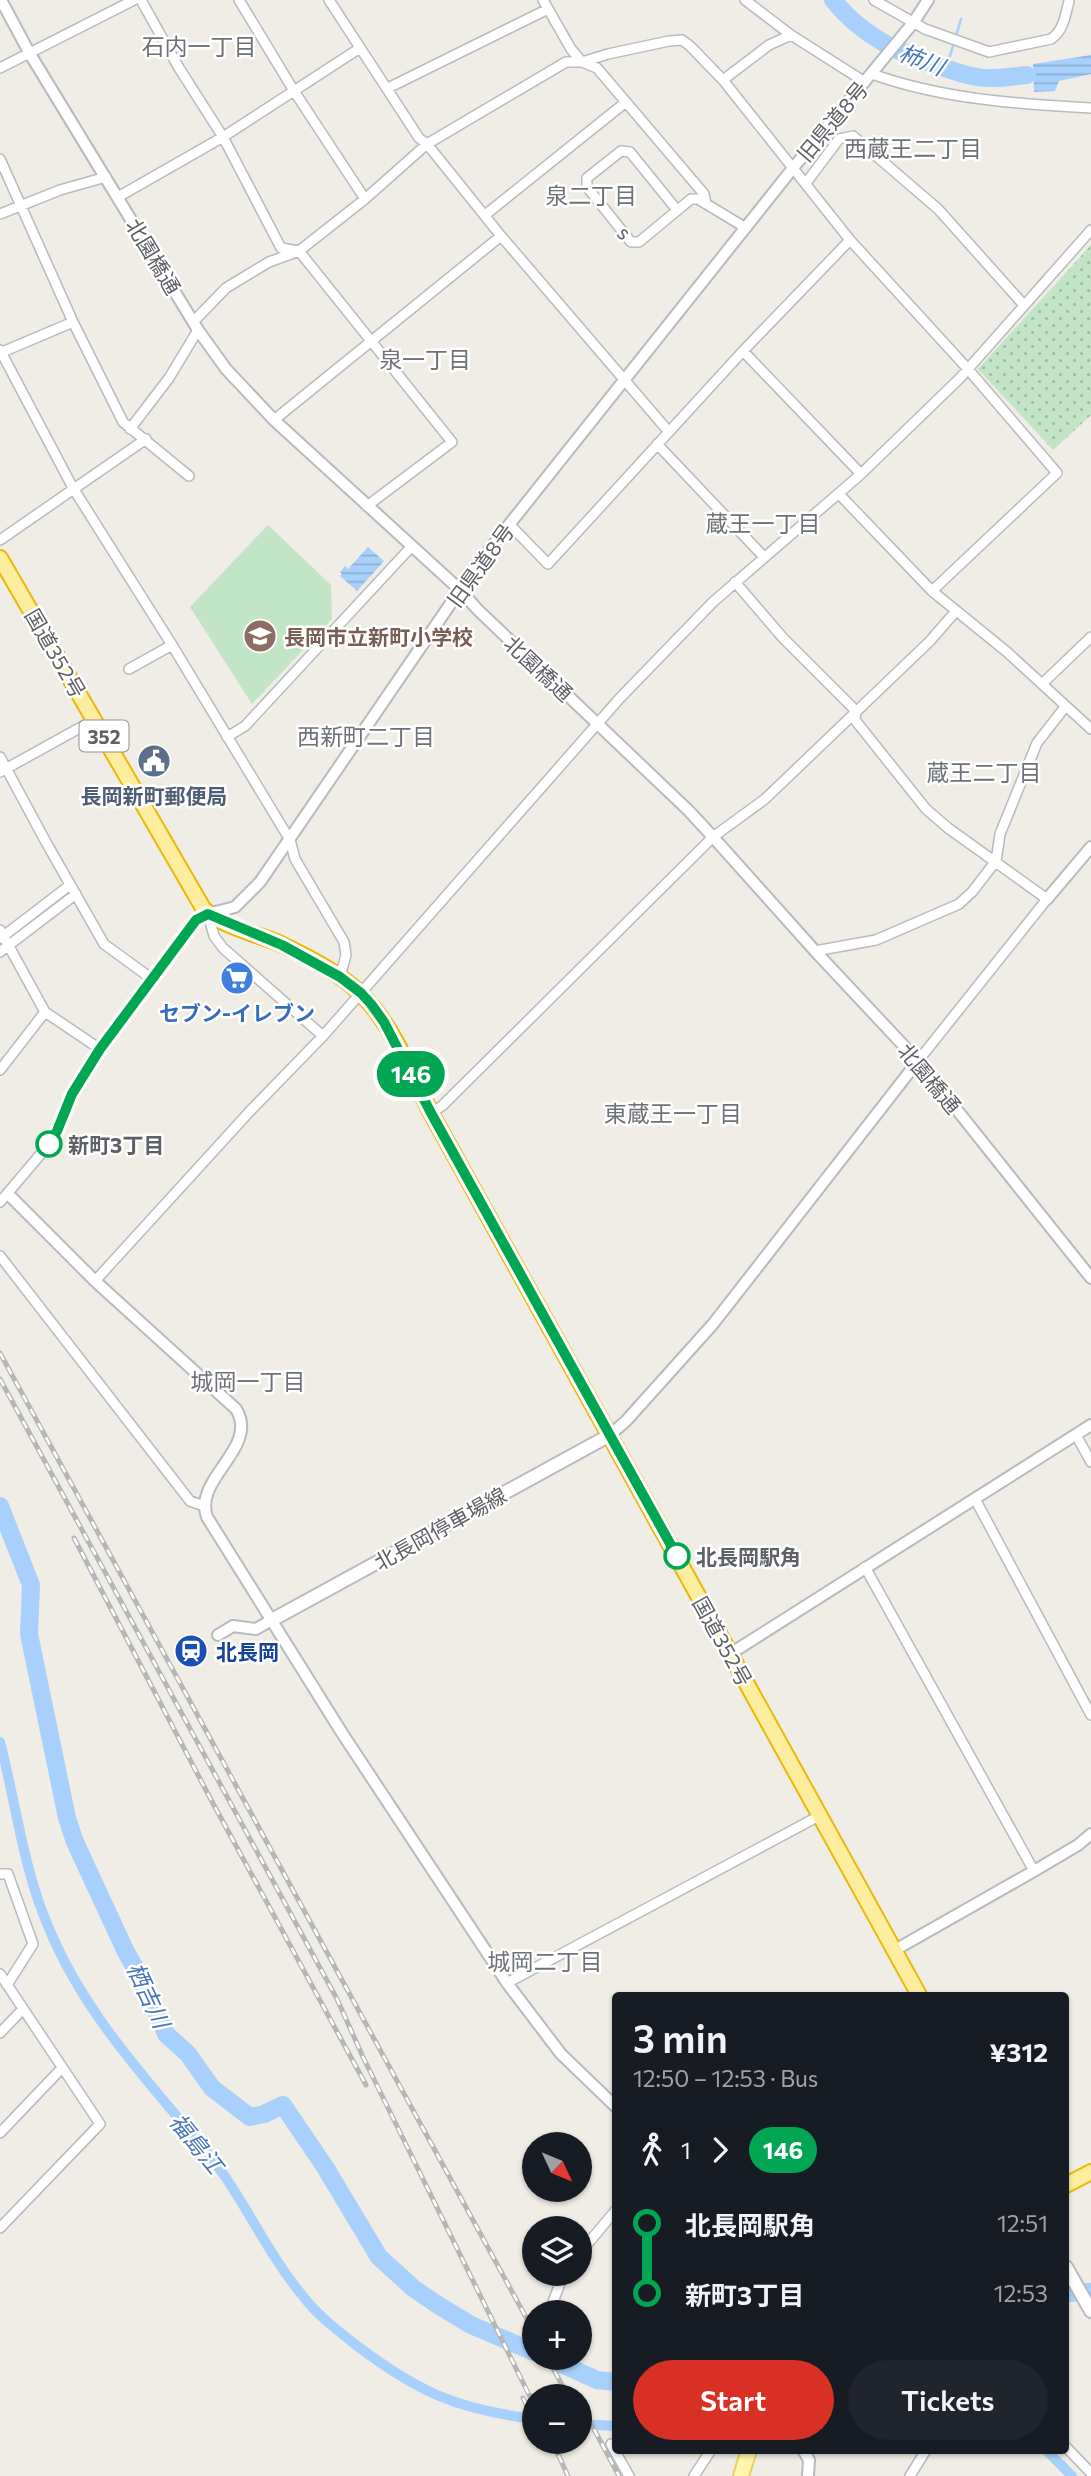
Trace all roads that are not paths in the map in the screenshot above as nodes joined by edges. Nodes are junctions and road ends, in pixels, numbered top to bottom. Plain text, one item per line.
1 (1, 0) edge
2 (134, 0) edge
3 (141, 0) edge
4 (239, 0) edge
5 (329, 0) edge
6 (745, 0) edge
7 (874, 0) edge
8 (928, 0) edge
9 (1069, 1) edge
10 (545, 4) edge
11 (910, 26) junction
12 (791, 35) junction
13 (360, 48) junction
14 (30, 54) junction
15 (582, 62) junction
16 (0, 68) edge
17 (872, 74) junction
18 (723, 80) junction
19 (387, 88) junction
20 (294, 91) junction
21 (626, 102) junction
22 (1091, 107) edge
23 (223, 137) junction
24 (427, 144) junction
25 (0, 159) edge
26 (793, 169) junction
27 (106, 177) junction
28 (806, 183) junction
29 (118, 197) junction
30 (365, 200) junction
31 (706, 204) junction
32 (19, 205) junction
33 (677, 210) junction
34 (0, 214) edge
35 (485, 215) junction
36 (746, 228) junction
37 (1091, 230) edge
38 (501, 236) junction
39 (850, 240) junction
40 (299, 251) junction
41 (1023, 304) junction
42 (73, 322) junction
43 (196, 326) junction
44 (370, 341) junction
45 (743, 351) junction
46 (0, 352) edge
47 (967, 369) junction
48 (624, 379) junction
49 (274, 420) junction
50 (130, 429) junction
51 (669, 432) junction
52 (146, 439) junction
53 (657, 444) junction
54 (861, 474) junction
55 (189, 476) dead end
56 (73, 488) junction
57 (839, 494) junction
58 (367, 506) junction
59 (509, 524) junction
60 (0, 540) edge
61 (412, 546) junction
62 (764, 557) junction
63 (0, 558) edge
64 (735, 582) junction
65 (459, 589) junction
66 (932, 591) junction
67 (957, 611) junction
68 (1091, 637) edge
69 (172, 645) junction
70 (129, 669) dead end
71 (1042, 683) junction
72 (1065, 707) junction
73 (856, 711) junction
74 (94, 720) junction
75 (598, 724) junction
76 (1091, 729) edge
77 (227, 737) junction
78 (0, 757) edge
79 (3, 770) edge
80 (713, 837) junction
81 (290, 840) junction
82 (1091, 847) edge
83 (996, 861) junction
84 (70, 885) junction
85 (76, 894) junction
86 (1047, 899) junction
87 (208, 914) junction
88 (3, 938) edge
89 (815, 951) junction
90 (0, 952) edge
91 (340, 977) junction
92 (152, 979) junction
93 (361, 993) junction
94 (45, 1012) junction
95 (323, 1036) junction
96 (100, 1049) junction
97 (918, 1061) junction
98 (0, 1070) edge
99 (431, 1113) junction
100 (4, 1198) edge
101 (0, 1256) edge
102 (1091, 1278) edge
103 (95, 1281) junction
104 (1091, 1425) edge
105 (610, 1435) junction
106 (1076, 1435) junction
107 (1091, 1462) edge
108 (975, 1499) junction
109 (204, 1506) junction
110 (865, 1567) junction
111 (270, 1621) junction
112 (218, 1635) dead end
113 (730, 1654) junction
114 (1091, 1715) edge
115 (819, 1816) junction
116 (1091, 1834) edge
117 (1034, 1871) junction
118 (0, 1874) edge
119 (895, 1950) junction
120 (0, 1974) edge
121 (507, 1983) junction
122 (7, 1985) junction
123 (917, 1992) edge
124 (23, 2009) junction
125 (0, 2032) edge
126 (62, 2068) junction
127 (612, 2103) edge
128 (0, 2133) edge
129 (1091, 2172) edge
130 (1069, 2183) edge
131 (612, 2215) edge
132 (0, 2228) edge
133 (592, 2239) edge
134 (1069, 2272) edge
135 (1091, 2311) edge
136 (1069, 2450) edge
137 (617, 2454) edge
138 (708, 2454) edge
139 (748, 2454) edge
140 (805, 2454) edge
141 (924, 2454) edge
142 (1091, 2473) edge
143 (629, 2476) edge
144 (694, 2476) edge
145 (741, 2476) edge
146 (808, 2476) edge
147 (910, 2476) edge

1 - 14 street, 北園橋通
2 - 14 street
3 - 23 street
4 - 20 street
5 - 13 street
6 - 12 street
7 - 11 street
8 - 11 street
9 - 11 street
10 - 15 street
10 - 19 street
11 - 17 street, 旧県道8号
12 - 17 street
12 - 18 street
13 - 19 street
13 - 20 street
14 - 16 street
14 - 27 street, 北園橋通
15 - 18 street
15 - 21 street
15 - 24 street
17 - 22 street
17 - 26 street, 旧県道8号
18 - 26 street
19 - 24 street
20 - 23 street
20 - 30 street
21 - 31 street
21 - 35 street
23 - 29 street
23 - 40 street
24 - 30 street
24 - 35 street
25 - 32 street
26 - 28 street
26 - 36 street, 旧県道8号
27 - 29 street, 北園橋通
27 - 32 street
28 - 39 street
28 - 41 street
29 - 43 street, 北園橋通
30 - 40 street
31 - 33 street, s
31 - 36 street
32 - 34 street
32 - 42 street
33 - 33 street, s
35 - 38 street
36 - 48 street, 旧県道8号
37 - 41 street
38 - 44 street
38 - 48 street
39 - 45 street
39 - 47 street
40 - 43 street
40 - 44 street
41 - 47 street
42 - 46 street
42 - 50 street
43 - 49 street, 北園橋通
43 - 50 street
44 - 49 street
44 - 58 street
45 - 51 street
45 - 54 street
46 - 56 street
47 - 54 street
47 - 66 street
48 - 51 street
48 - 59 street, 旧県道8号
49 - 58 street, 北園橋通
50 - 52 street
51 - 53 street
52 - 55 street
52 - 56 street
53 - 59 street
53 - 62 street
54 - 57 street
56 - 60 street
56 - 69 street
57 - 62 street
57 - 66 street
58 - 61 street, 北園橋通
59 - 65 street, 旧県道8号
61 - 65 street, 北園橋通
61 - 77 street
62 - 64 street
63 - 74 highway, 国道352号 / 352
64 - 73 street
64 - 75 street
65 - 75 street, 北園橋通
65 - 81 street, 旧県道8号
66 - 67 street
67 - 71 street
67 - 73 street
68 - 71 street
69 - 70 street
69 - 77 street
71 - 72 street
72 - 76 street
72 - 83 street
73 - 80 street
73 - 83 street
74 - 79 street
74 - 87 highway, 国道352号 / 352
75 - 80 street, 北園橋通
75 - 93 street
77 - 81 street
78 - 79 street
79 - 84 street
80 - 89 street, 北園橋通
80 - 99 street
81 - 87 street, 旧県道8号
81 - 91 street
82 - 86 street
83 - 86 street
83 - 89 street
84 - 85 street
84 - 88 street
85 - 88 street
85 - 92 street
86 - 97 street
87 - 91 highway, 国道352号
87 - 92 street, 旧県道8号
87 - 95 street
88 - 90 street
88 - 94 street
89 - 97 street, 北園橋通
91 - 93 highway, 国道352号
92 - 96 street, 旧県道8号
93 - 95 street
93 - 99 highway, 国道352号
94 - 96 street
94 - 98 street
95 - 103 street
96 - 100 street, 旧県道8号
97 - 102 street, 北園橋通
97 - 105 street
99 - 105 highway, 国道352号
100 - 103 street
101 - 109 street
103 - 109 street
104 - 106 street
105 - 111 main road, 北長岡停車場線
105 - 113 highway, 国道352号
106 - 107 street
106 - 108 street
108 - 110 street
108 - 114 street
109 - 111 street
110 - 113 street
110 - 117 street
111 - 112 street
111 - 121 street
113 - 115 highway, 国道352号
115 - 119 highway, 国道352号
115 - 121 street
116 - 117 street
117 - 119 street
118 - 122 street
119 - 123 highway, 国道352号
120 - 122 street
121 - 127 street
122 - 124 street
124 - 125 street
124 - 126 street
126 - 128 street
126 - 132 street
129 - 130 highway
131 - 133 street
134 - 135 main road
136 - 142 street
137 - 143 street
138 - 144 street
139 - 145 main road
140 - 146 street
141 - 147 street

